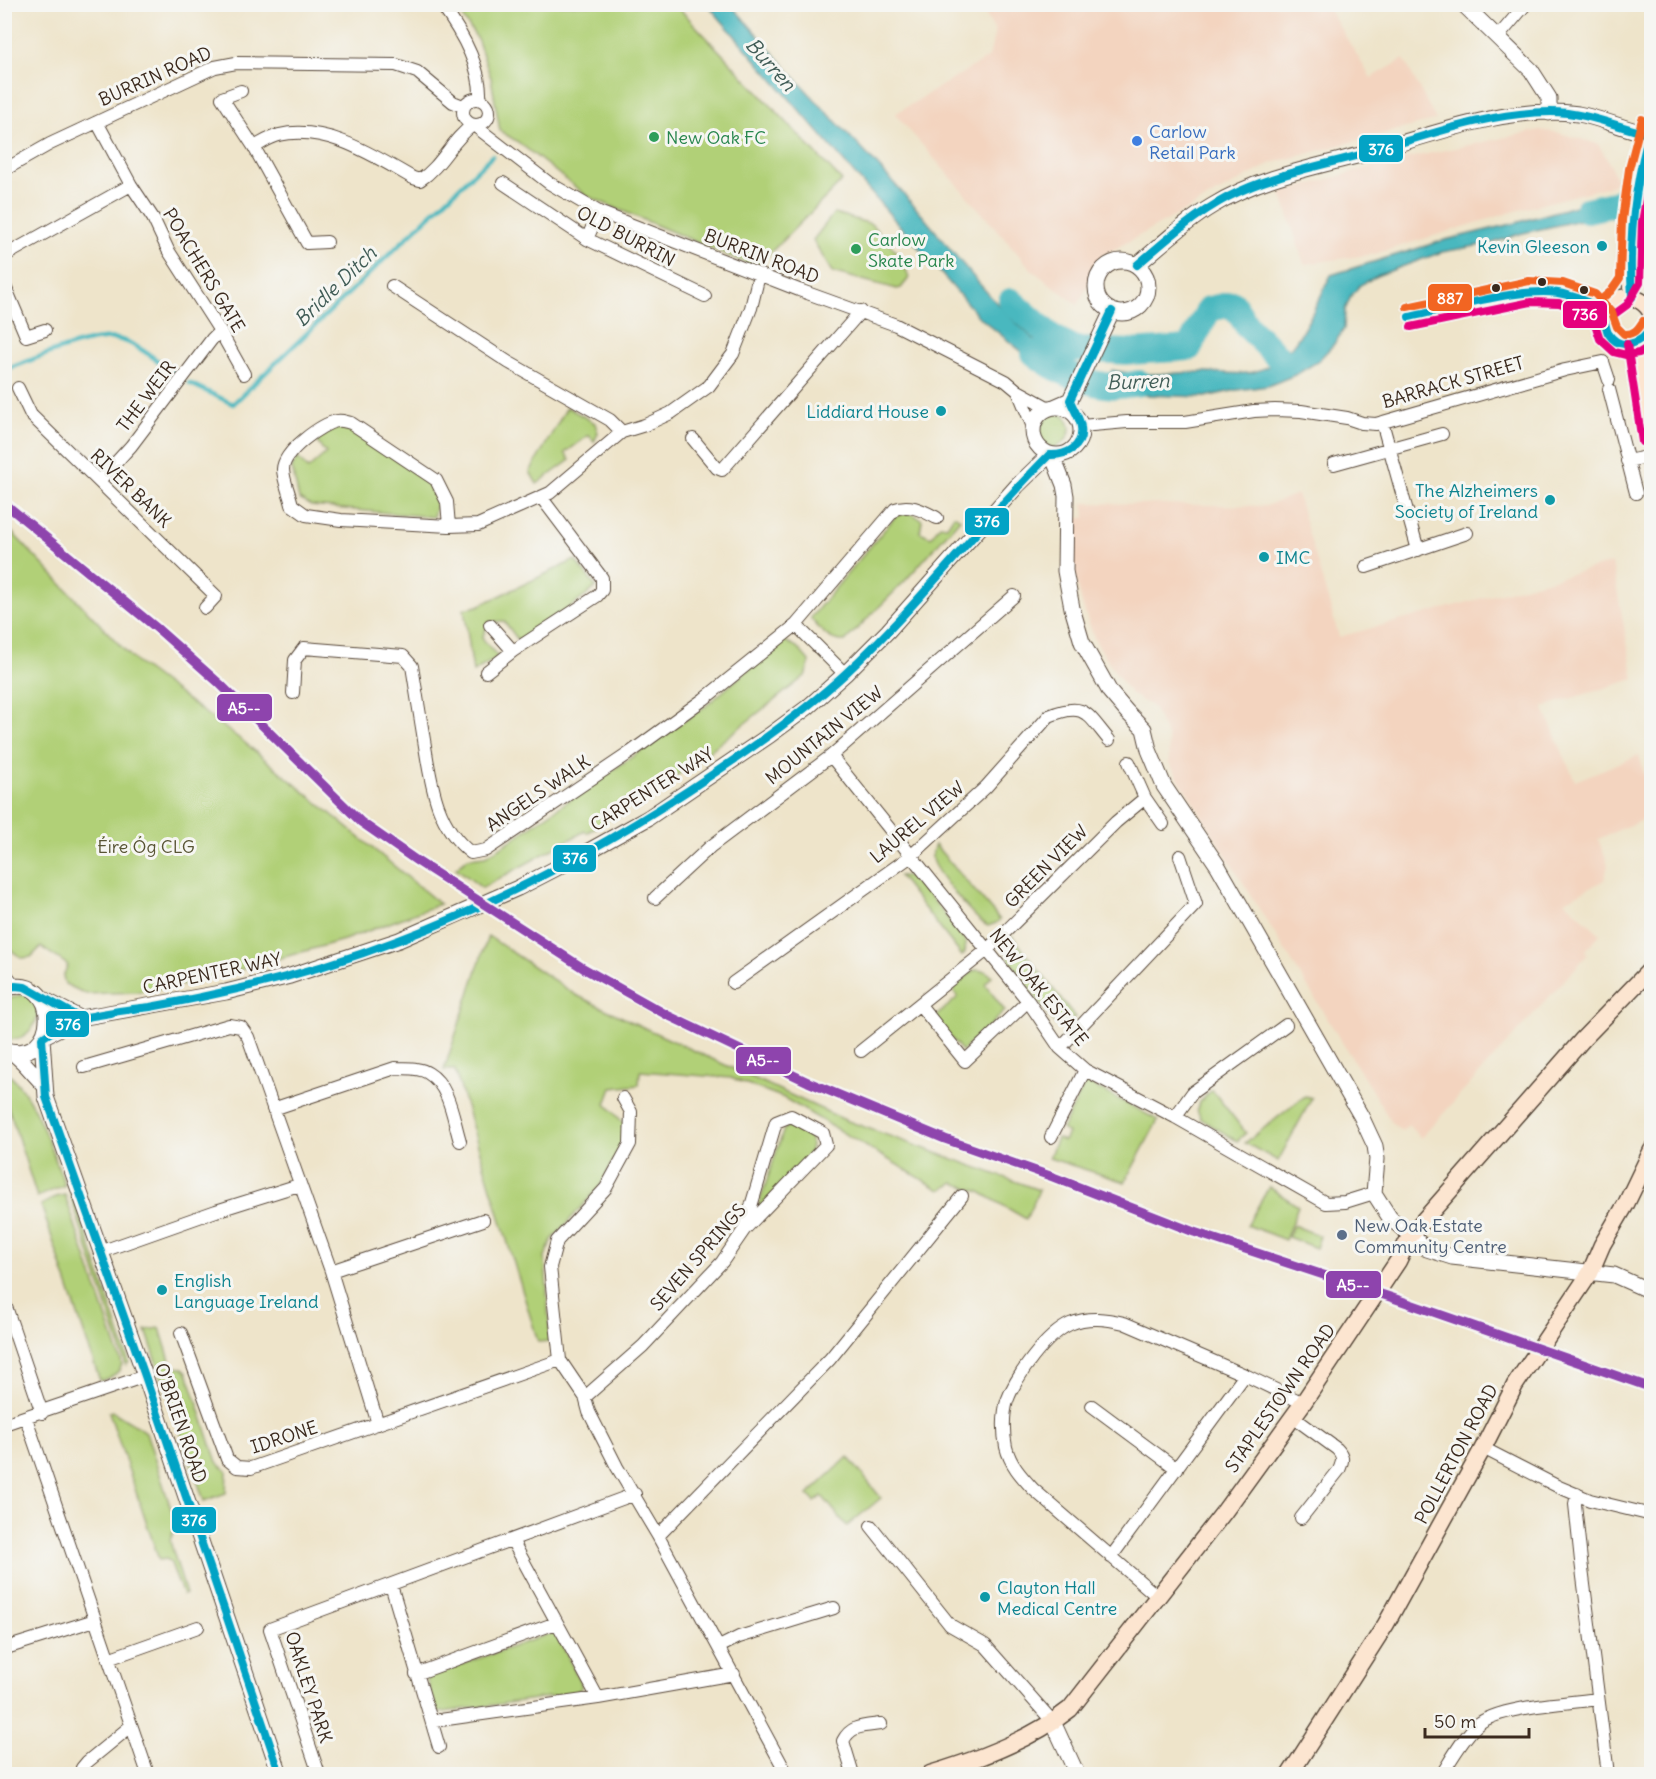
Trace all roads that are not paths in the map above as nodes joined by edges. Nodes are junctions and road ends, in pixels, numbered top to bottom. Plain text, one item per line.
1 (441, 4) edge
2 (1463, 4) edge
3 (1526, 4) edge
4 (1498, 37) junction
5 (241, 91) dead end
6 (480, 99) junction
7 (463, 106) junction
8 (1549, 113) junction
9 (488, 118) junction
10 (97, 122) junction
11 (469, 126) junction
12 (1650, 128) edge
13 (499, 144) junction
14 (254, 147) junction
15 (4, 170) edge
16 (503, 183) dead end
17 (131, 185) junction
18 (599, 212) junction
19 (587, 239) junction
20 (327, 242) dead end
21 (4, 256) edge
22 (1137, 265) junction
23 (759, 275) junction
24 (4, 284) edge
25 (392, 286) dead end
26 (1627, 292) junction
27 (705, 296) dead end
28 (861, 311) junction
29 (1651, 311) edge
30 (1109, 316) junction
31 (1652, 326) edge
32 (45, 330) dead end
33 (220, 331) junction
34 (1631, 344) junction
35 (244, 374) dead end
36 (18, 388) dead end
37 (1018, 391) junction
38 (1052, 408) junction
39 (1075, 413) junction
40 (1382, 422) junction
41 (1033, 427) junction
42 (622, 432) junction
43 (1443, 434) dead end
44 (693, 439) dead end
45 (1652, 440) edge
46 (1036, 444) junction
47 (1075, 448) junction
48 (1389, 449) junction
49 (1050, 455) junction
50 (1652, 456) edge
51 (1627, 461) junction
52 (1335, 464) dead end
53 (99, 481) junction
54 (1064, 485) junction
55 (1017, 486) junction
56 (1636, 493) dead end
57 (541, 497) junction
58 (937, 518) dead end
59 (449, 526) junction
60 (1467, 533) dead end
61 (1418, 549) junction
62 (1366, 567) dead end
63 (1014, 596) dead end
64 (205, 608) dead end
65 (490, 625) dead end
66 (796, 625) junction
67 (513, 651) junction
68 (486, 672) dead end
69 (845, 674) junction
70 (293, 693) dead end
71 (1109, 740) dead end
72 (831, 756) junction
73 (1129, 762) dead end
74 (1145, 798) junction
75 (1163, 824) dead end
76 (911, 856) junction
77 (1180, 856) dead end
78 (655, 898) dead end
79 (987, 950) junction
80 (1652, 968) edge
81 (4, 972) edge
82 (733, 983) dead end
83 (10, 987) edge
84 (42, 998) junction
85 (1028, 1001) junction
86 (920, 1005) junction
87 (80, 1018) junction
88 (1286, 1025) dead end
89 (43, 1037) junction
90 (1060, 1047) junction
91 (7, 1050) edge
92 (861, 1051) dead end
93 (84, 1067) dead end
94 (1085, 1070) junction
95 (44, 1085) junction
96 (623, 1098) dead end
97 (273, 1109) junction
98 (1175, 1117) junction
99 (1051, 1137) dead end
100 (460, 1141) dead end
101 (1652, 1150) edge
102 (299, 1185) junction
103 (1374, 1193) junction
104 (962, 1196) dead end
105 (483, 1220) dead end
106 (744, 1230) junction
107 (1410, 1236) junction
108 (100, 1252) junction
109 (331, 1271) junction
110 (1590, 1274) junction
111 (1652, 1292) edge
112 (4, 1301) edge
113 (181, 1333) dead end
114 (560, 1360) junction
115 (1245, 1375) junction
116 (145, 1376) junction
117 (585, 1397) junction
118 (1303, 1402) junction
119 (1092, 1406) dead end
120 (42, 1413) junction
121 (1293, 1417) junction
122 (27, 1418) junction
123 (4, 1424) edge
124 (378, 1424) junction
125 (1483, 1449) junction
126 (1177, 1469) junction
127 (635, 1494) junction
128 (1577, 1494) junction
129 (1652, 1515) edge
130 (1301, 1518) dead end
131 (871, 1526) dead end
132 (658, 1536) junction
133 (512, 1540) junction
134 (1111, 1557) junction
135 (391, 1585) junction
136 (1158, 1597) junction
137 (834, 1608) dead end
138 (95, 1620) junction
139 (556, 1623) junction
140 (198, 1627) dead end
141 (9, 1647) dead end
142 (719, 1647) junction
143 (108, 1659) junction
144 (416, 1674) junction
145 (735, 1674) junction
146 (598, 1698) junction
147 (1598, 1699) junction
148 (433, 1721) junction
149 (1053, 1722) junction
150 (881, 1724) dead end
151 (131, 1726) junction
152 (440, 1747) dead end
153 (84, 1774) edge
154 (147, 1774) edge
155 (280, 1774) edge
156 (319, 1774) edge
157 (787, 1774) edge
158 (853, 1774) edge
159 (930, 1774) edge
160 (1077, 1774) edge
161 (1290, 1774) edge
162 (1442, 1774) edge
163 (1608, 1774) edge

1 - 6 street
2 - 4 street
3 - 4 street
4 - 8 street
5 - 14 street
6 - 7 street
6 - 9 street
7 - 10 street, BURRIN ROAD
7 - 11 street
8 - 12 street
8 - 22 street
9 - 11 street
9 - 13 street, BURRIN ROAD
10 - 15 street, BURRIN ROAD
10 - 17 street, POACHERS GATE
11 - 13 street, BURRIN ROAD
11 - 14 street
12 - 26 main road
13 - 18 street, BURRIN ROAD
14 - 20 street
16 - 19 street, OLD BURRIN
17 - 21 street
17 - 33 street, POACHERS GATE
18 - 19 street
18 - 23 street, BURRIN ROAD
19 - 27 street, OLD BURRIN
22 - 30 street
22 - 30 street
23 - 28 street, BURRIN ROAD
23 - 42 street
24 - 32 street
25 - 42 street
26 - 29 main road
26 - 34 main road
28 - 37 street, BURRIN ROAD
28 - 44 street
30 - 39 street
31 - 34 main road
33 - 35 street, POACHERS GATE
33 - 53 street, THE WEIR
34 - 45 main road
36 - 53 street, RIVER BANK
37 - 38 street, BURRIN ROAD
37 - 41 street
38 - 39 street
38 - 41 street
39 - 40 street, BARRACK STREET
39 - 47 street
40 - 48 street
40 - 51 street, BARRACK STREET
41 - 46 street
42 - 57 street
43 - 48 street
46 - 49 street
46 - 55 street, CARPENTER WAY
47 - 49 street
47 - 54 street
48 - 52 street
48 - 61 street
49 - 54 street
49 - 55 street, CARPENTER WAY
50 - 51 street
51 - 56 street
53 - 64 street, RIVER BANK
54 - 103 street
55 - 69 street, CARPENTER WAY
57 - 59 street
57 - 67 street
58 - 66 street, ANGELS WALK
59 - 59 street
60 - 61 street
61 - 62 street
63 - 72 street, MOUNTAIN VIEW
65 - 67 street
66 - 69 street
66 - 70 street, ANGELS WALK
67 - 68 street
69 - 87 street, CARPENTER WAY
71 - 76 street, LAUREL VIEW
72 - 76 street, NEW OAK ESTATE
72 - 78 street, MOUNTAIN VIEW
73 - 74 street
74 - 75 street
74 - 79 street, GREEN VIEW
76 - 79 street, NEW OAK ESTATE
76 - 82 street, LAUREL VIEW
77 - 90 street
79 - 85 street, NEW OAK ESTATE
79 - 86 street, GREEN VIEW
80 - 107 main road, STAPLESTOWN ROAD
81 - 83 street
83 - 84 street
84 - 87 street
84 - 89 street, O'BRIEN ROAD
85 - 86 street
85 - 90 street, NEW OAK ESTATE
86 - 92 street, GREEN VIEW
87 - 89 street, CARPENTER WAY
88 - 98 street
89 - 91 street, CARPENTER WAY
89 - 95 street, O'BRIEN ROAD
90 - 94 street, NEW OAK ESTATE
91 - 95 street, O'BRIEN ROAD
93 - 97 street
94 - 98 street, NEW OAK ESTATE
94 - 99 street
95 - 108 street, O'BRIEN ROAD
96 - 114 street
97 - 100 street
97 - 102 street
98 - 103 street, NEW OAK ESTATE
101 - 110 main road, POLLERTON ROAD
102 - 108 street
102 - 109 street
103 - 107 street
104 - 132 street
105 - 109 street
106 - 106 street, SEVEN SPRINGS
106 - 117 street, SEVEN SPRINGS
107 - 110 street
107 - 118 main road, STAPLESTOWN ROAD
108 - 116 street, O'BRIEN ROAD
109 - 124 street
110 - 111 street
110 - 125 main road, POLLERTON ROAD
112 - 120 street
113 - 124 street, IDRONE
114 - 117 street
114 - 124 street, IDRONE
115 - 118 street
115 - 126 street
115 - 134 street
116 - 120 street
116 - 155 street, O'BRIEN ROAD
117 - 127 street
118 - 121 main road, STAPLESTOWN ROAD
119 - 126 street
120 - 122 street
121 - 130 street
121 - 136 main road, STAPLESTOWN ROAD
122 - 123 street
122 - 138 street
125 - 128 street
125 - 161 main road, POLLERTON ROAD
126 - 134 street
127 - 132 street
127 - 133 street, OAKLEY PARK
128 - 129 street
128 - 147 street
131 - 149 street
132 - 142 street
133 - 135 street, OAKLEY PARK
133 - 139 street
134 - 136 street
135 - 144 street
135 - 156 street, OAKLEY PARK
136 - 149 main road, STAPLESTOWN ROAD
137 - 142 street
138 - 141 street
138 - 143 street
139 - 144 street
139 - 146 street
140 - 143 street
142 - 145 street
143 - 151 street
144 - 148 street
145 - 146 street
145 - 157 street
146 - 148 street
147 - 162 street
147 - 163 street
148 - 152 street
149 - 159 main road, STAPLESTOWN ROAD
149 - 160 street
150 - 158 street
151 - 153 street
151 - 154 street

